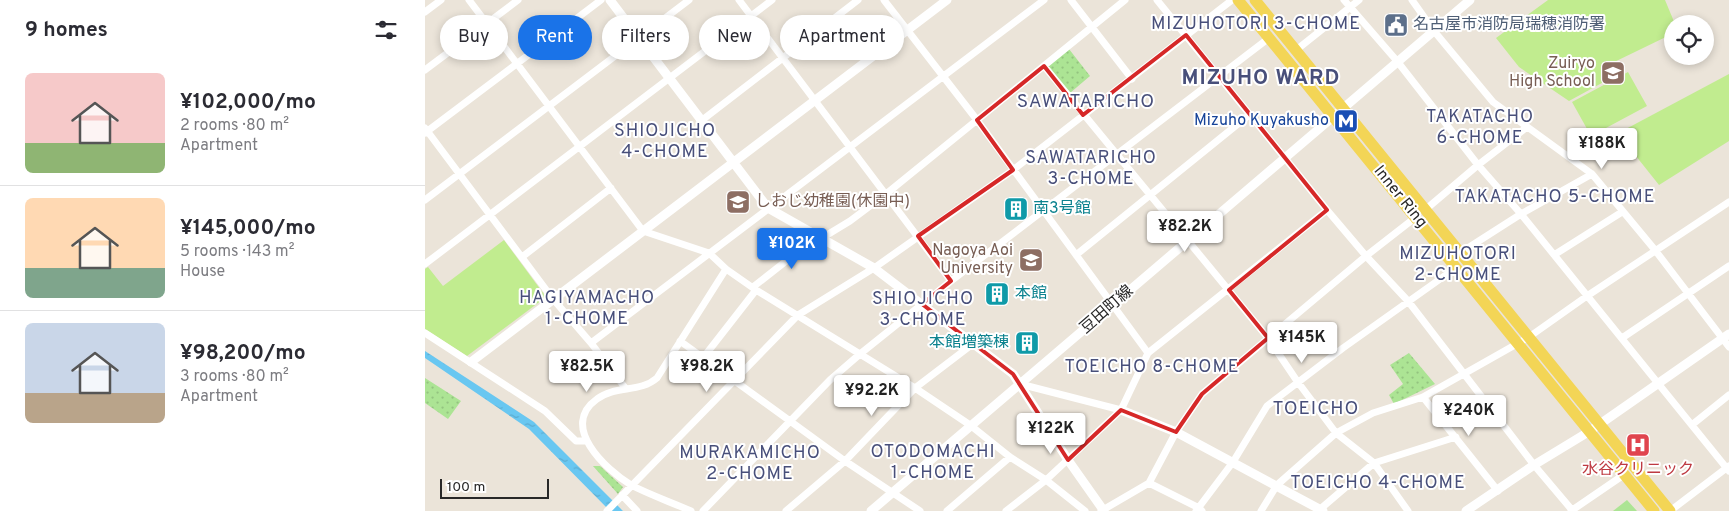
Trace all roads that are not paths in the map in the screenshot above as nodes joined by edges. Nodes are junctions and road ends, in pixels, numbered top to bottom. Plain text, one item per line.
1 (441, 0) edge
2 (469, 0) edge
3 (518, 0) edge
4 (601, 0) edge
5 (610, 0) edge
6 (689, 0) edge
7 (739, 0) edge
8 (772, 0) edge
9 (858, 0) edge
10 (885, 0) edge
11 (947, 0) edge
12 (1044, 0) edge
13 (1071, 0) edge
14 (1125, 0) edge
15 (1157, 0) edge
16 (1232, 0) edge
17 (1238, 0) edge
18 (1255, 0) edge
19 (1344, 0) edge
20 (1359, 0) edge
21 (1412, 0) edge
22 (1470, 0) edge
23 (1350, 7) junction
24 (425, 12) edge
25 (481, 15) edge
26 (498, 15) edge
27 (621, 15) edge
28 (669, 15) edge
29 (751, 15) edge
30 (753, 15) edge
31 (839, 15) edge
32 (1092, 27) junction
33 (908, 30) junction
34 (1434, 31) junction
35 (1186, 35) junction
36 (1269, 38) junction
37 (770, 40) edge
38 (1295, 50) junction
39 (508, 51) edge
40 (780, 54) edge
41 (699, 56) edge
42 (440, 59) edge
43 (610, 60) edge
44 (656, 60) edge
45 (780, 60) edge
46 (785, 60) edge
47 (1397, 61) junction
48 (517, 63) junction
49 (1044, 66) junction
50 (425, 70) edge
51 (1218, 76) junction
52 (942, 77) junction
53 (669, 78) junction
54 (1132, 78) junction
55 (815, 100) junction
56 (550, 106) junction
57 (1338, 112) junction
58 (1083, 115) junction
59 (1249, 115) junction
60 (701, 120) junction
61 (977, 120) junction
62 (1527, 127) junction
63 (426, 131) edge
64 (580, 146) junction
65 (850, 147) junction
66 (1116, 154) junction
67 (1285, 159) junction
68 (733, 162) junction
69 (1478, 165) junction
70 (1013, 170) junction
71 (460, 174) junction
72 (1592, 174) junction
73 (611, 188) junction
74 (886, 194) junction
75 (1150, 196) junction
76 (425, 200) edge
77 (1729, 202) edge
78 (768, 208) junction
79 (1327, 210) junction
80 (1043, 211) junction
81 (1621, 212) junction
82 (1420, 213) junction
83 (490, 214) junction
84 (1521, 214) junction
85 (643, 231) junction
86 (918, 236) junction
87 (820, 237) junction
88 (1188, 240) junction
89 (1655, 250) junction
90 (709, 253) junction
91 (1460, 253) junction
92 (1076, 254) junction
93 (1554, 255) junction
94 (1366, 256) junction
95 (522, 257) junction
96 (425, 264) edge
97 (1729, 266) edge
98 (874, 268) junction
99 (1457, 268) junction
100 (726, 269) junction
101 (951, 281) junction
102 (754, 288) junction
103 (1229, 290) junction
104 (1688, 293) junction
105 (1587, 296) junction
106 (553, 298) junction
107 (1408, 301) junction
108 (922, 304) junction
109 (1113, 306) junction
110 (798, 315) junction
111 (425, 333) edge
112 (1726, 336) edge
113 (1529, 337) junction
114 (1268, 338) junction
115 (1622, 338) junction
116 (680, 341) junction
117 (1517, 342) junction
118 (591, 343) junction
119 (974, 343) junction
120 (1729, 347) edge
121 (1148, 353) junction
122 (861, 354) junction
123 (703, 358) junction
124 (471, 362) junction
125 (1464, 373) junction
126 (735, 381) junction
127 (1297, 381) junction
128 (1658, 383) junction
129 (1020, 384) junction
130 (915, 388) junction
131 (626, 389) junction
132 (1729, 395) edge
133 (1423, 397) junction
134 (1121, 410) junction
135 (790, 422) junction
136 (1600, 424) junction
137 (1693, 424) junction
138 (970, 425) junction
139 (1589, 431) junction
140 (1176, 432) junction
141 (1336, 432) junction
142 (1456, 437) junction
143 (587, 441) junction
144 (1010, 457) junction
145 (1068, 460) junction
146 (845, 461) junction
147 (1233, 462) junction
148 (1374, 463) junction
149 (1534, 465) junction
150 (1728, 468) edge
151 (1625, 474) junction
152 (1046, 480) junction
153 (1149, 483) junction
154 (632, 485) junction
155 (1277, 485) junction
156 (1498, 491) junction
157 (891, 493) junction
158 (621, 496) junction
159 (1199, 510) edge
160 (1320, 510) edge
161 (607, 511) edge
162 (637, 511) edge
163 (691, 511) edge
164 (703, 511) edge
165 (786, 511) edge
166 (871, 511) edge
167 (920, 511) edge
168 (947, 511) edge
169 (1006, 511) edge
170 (1085, 511) edge
171 (1103, 511) edge
172 (1261, 511) edge
173 (1408, 511) edge
174 (1466, 511) edge
175 (1572, 511) edge
176 (1654, 511) edge
177 (1670, 511) edge

1 - 24 street
2 - 25 street
3 - 26 street
4 - 48 street
5 - 27 street
6 - 28 street
7 - 29 street
8 - 30 street
9 - 31 street
10 - 33 street
11 - 33 street
12 - 52 street
13 - 32 street
14 - 32 street
15 - 35 street
16 - 35 street
17 - 36 main road, Inner Ring
18 - 38 main road, Inner Ring
19 - 23 street
20 - 23 street
21 - 34 street
22 - 34 street, 豆田町線
23 - 38 street
23 - 47 street
32 - 49 street
32 - 54 street
33 - 52 street
33 - 55 street
34 - 47 street, 豆田町線
34 - 62 street
35 - 51 street
35 - 54 street
36 - 51 street
36 - 57 main road, Inner Ring
37 - 40 street
38 - 57 main road, Inner Ring
39 - 48 street
41 - 53 street
42 - 50 street
43 - 56 street
44 - 53 street
45 - 60 street
46 - 55 street
47 - 57 street, 豆田町線
47 - 69 street
48 - 56 street
48 - 63 street
49 - 58 street
49 - 61 street
51 - 59 street
51 - 66 street
52 - 61 street
52 - 65 street
53 - 60 street
53 - 64 street
54 - 58 street
55 - 65 street
55 - 68 street
56 - 64 street
56 - 71 street
57 - 67 street, 豆田町線
57 - 82 main road, Inner Ring
58 - 66 street
58 - 70 street
59 - 67 street
59 - 75 street
60 - 68 street
61 - 70 street
61 - 74 street
62 - 69 street
62 - 72 street
63 - 71 street
64 - 73 street
64 - 83 street
65 - 74 street
65 - 78 street
66 - 75 street
66 - 80 street
67 - 79 street
67 - 88 street, 豆田町線
68 - 78 street
68 - 85 street
69 - 82 street
69 - 84 street
70 - 80 street
70 - 86 street
71 - 76 street
71 - 83 street
72 - 81 street
72 - 84 street
73 - 85 street
73 - 95 street
74 - 86 street
74 - 87 street
75 - 88 street
75 - 92 street
77 - 89 street
78 - 87 street
78 - 90 street
79 - 94 street
79 - 103 street
80 - 92 street
80 - 101 street
81 - 89 street
81 - 93 street
82 - 91 main road, Inner Ring
82 - 94 street
82 - 99 main road, Inner Ring
83 - 95 street
83 - 96 street
84 - 91 street
84 - 93 street
85 - 90 street
85 - 106 street
86 - 98 street
86 - 101 street
87 - 98 street
87 - 102 street
88 - 103 street
88 - 109 street, 豆田町線
89 - 104 street
89 - 105 street
90 - 100 street
90 - 118 street
91 - 113 main road, Inner Ring
92 - 109 street
93 - 105 street
94 - 107 street
94 - 114 street
95 - 106 street
97 - 104 street
98 - 108 street
98 - 110 street
99 - 107 street
99 - 117 main road, Inner Ring
100 - 102 street
100 - 116 street
101 - 108 street
102 - 110 street
102 - 123 street
103 - 114 street
103 - 121 street
104 - 112 street
104 - 115 street
105 - 113 street
105 - 115 street
106 - 118 street
106 - 124 street
107 - 125 street
107 - 127 street
108 - 119 street
108 - 122 street
109 - 121 street
109 - 129 street, 豆田町線
110 - 122 street
110 - 126 street
111 - 124 street
112 - 120 street
112 - 128 street
113 - 117 street
113 - 136 main road, Inner Ring
114 - 127 street
114 - 140 street
115 - 128 street
116 - 123 street
116 - 131 street
117 - 125 street
117 - 139 main road, Inner Ring
118 - 131 street
119 - 129 street
119 - 130 street
121 - 134 street
122 - 130 street
122 - 135 street
123 - 126 street
124 - 143 street
125 - 133 street
125 - 149 street
126 - 135 street
126 - 154 street
127 - 141 street
127 - 147 street
128 - 136 street
128 - 137 street
129 - 134 street
129 - 138 street, 豆田町線
129 - 145 street
130 - 138 street
130 - 146 street
131 - 143 street
132 - 137 street
133 - 141 street
133 - 142 street
134 - 140 street
134 - 145 street
135 - 146 street
135 - 164 street
136 - 139 street
136 - 177 main road, Inner Ring
137 - 150 street
138 - 144 street
138 - 157 street, 豆田町線
139 - 149 street
139 - 151 main road, Inner Ring
140 - 147 street
140 - 153 street
141 - 148 street
141 - 155 street
142 - 148 street
142 - 156 street
143 - 154 street
144 - 152 street
144 - 168 street
145 - 152 street
145 - 171 street
146 - 157 street
146 - 165 street
147 - 155 street
147 - 159 street
148 - 160 street
148 - 173 street
149 - 156 street
149 - 175 street
150 - 177 street
151 - 175 street
151 - 176 main road, Inner Ring
152 - 169 street
152 - 170 street
153 - 159 street
153 - 171 street
154 - 158 street
154 - 163 street
155 - 160 street
155 - 172 street
156 - 174 street
157 - 166 street, 豆田町線
157 - 167 street
158 - 161 street
158 - 162 street

